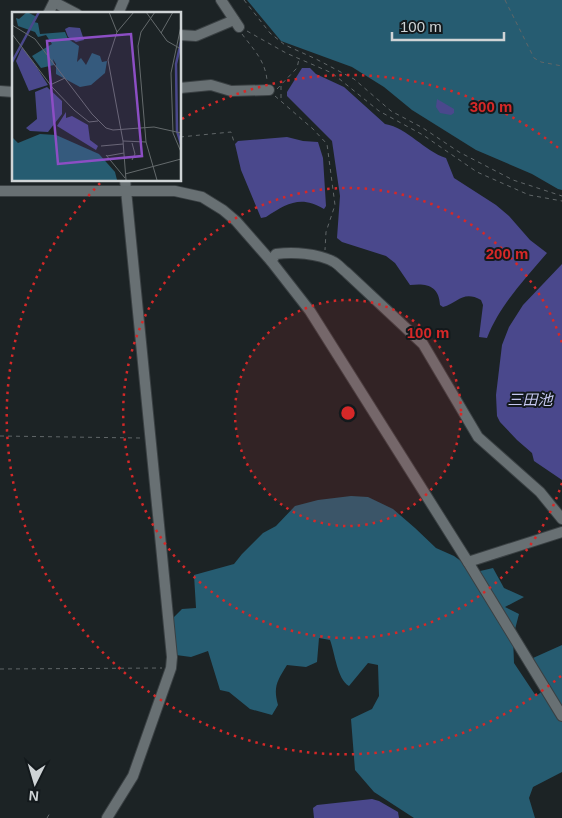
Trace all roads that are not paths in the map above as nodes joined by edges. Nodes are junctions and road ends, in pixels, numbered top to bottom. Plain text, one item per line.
1 (124, 0) edge
2 (221, 0) edge
3 (54, 1) edge
4 (73, 12) edge
5 (119, 12) edge
6 (181, 35) edge
7 (181, 88) edge
8 (269, 90) road end
9 (126, 185) edge
10 (0, 191) edge
11 (271, 261) junction
12 (562, 519) edge
13 (562, 532) edge
14 (468, 562) junction
15 (562, 716) edge
16 (107, 818) edge

1 - 5 street
2 - 6 street
3 - 4 street
7 - 8 street
9 - 10 street
9 - 11 street
9 - 16 street
11 - 12 street
11 - 14 street
13 - 14 street
14 - 15 street

